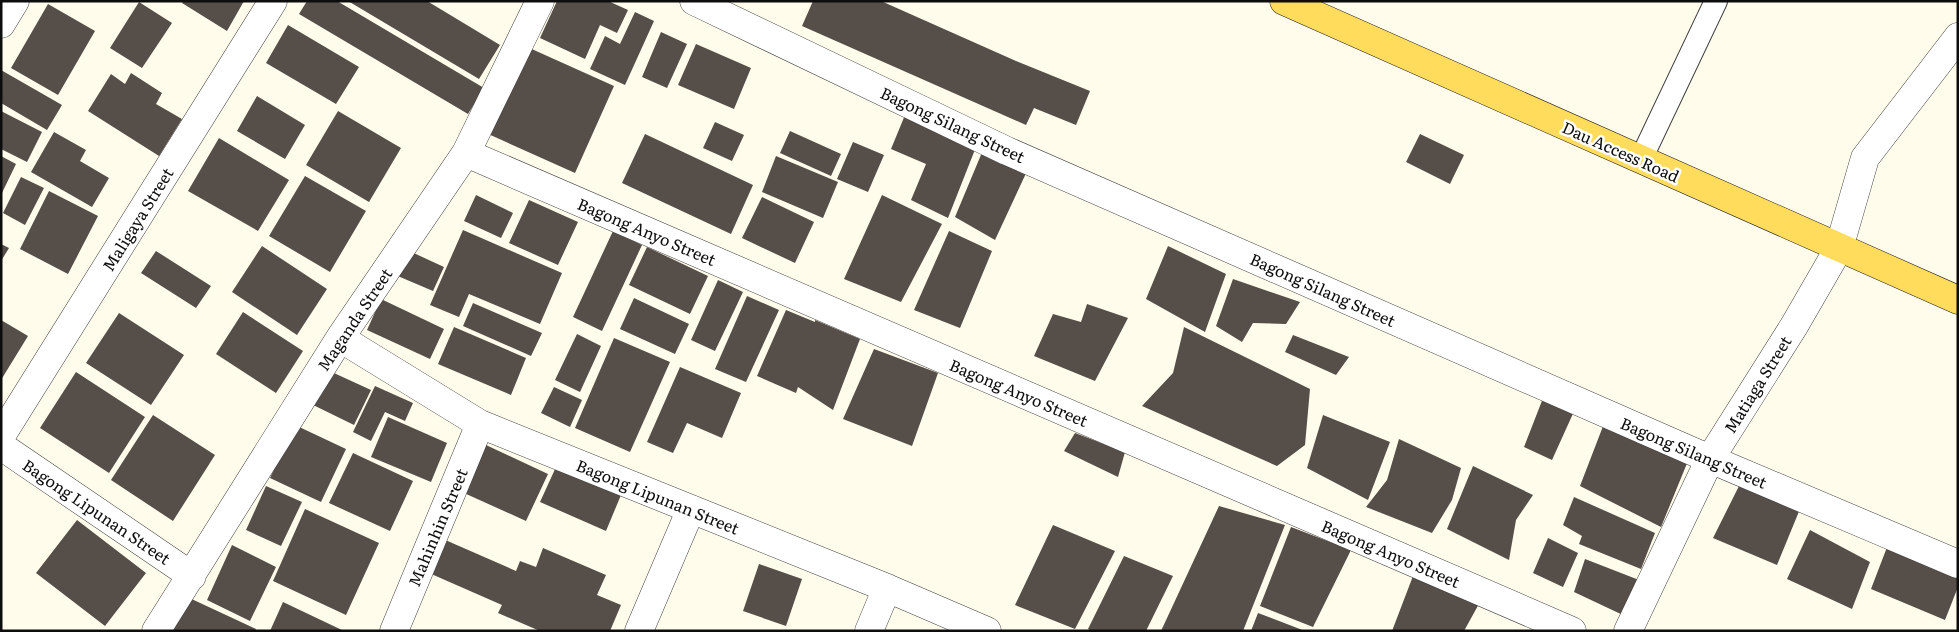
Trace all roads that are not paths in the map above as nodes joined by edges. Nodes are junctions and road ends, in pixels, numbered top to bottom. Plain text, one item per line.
1 (15, 1) edge
2 (273, 1) edge
3 (540, 1) edge
4 (694, 1) edge
5 (1284, 1) edge
6 (1716, 1) edge
7 (1, 24) edge
8 (1958, 37) edge
9 (466, 153) junction
10 (1641, 160) junction
11 (1839, 248) junction
12 (1958, 300) edge
13 (340, 338) junction
14 (480, 424) junction
15 (1, 436) edge
16 (1, 446) edge
17 (1710, 459) junction
18 (691, 509) junction
19 (1958, 564) edge
20 (192, 576) junction
21 (887, 588) junction
22 (156, 631) edge
23 (394, 631) edge
24 (639, 631) edge
25 (869, 631) edge
26 (987, 631) edge
27 (1572, 631) edge
28 (1628, 631) edge

1 - 7 street
2 - 15 street, Maligaya Street
3 - 9 street, Maganda Street
4 - 17 street, Bagong Silang Street
5 - 10 main road, Dau Access Road
6 - 10 lane
8 - 11 street, Matiaga Street
9 - 13 street, Maganda Street
9 - 27 street, Bagong Anyo Street
10 - 11 main road, Dau Access Road
11 - 12 main road, Dau Access Road
11 - 17 street, Matiaga Street
13 - 14 street, Bagong Lipunan Street
13 - 20 street, Maganda Street
14 - 18 street, Bagong Lipunan Street
14 - 23 street, Mahinhin Street
16 - 20 street, Bagong Lipunan Street
17 - 19 street, Bagong Silang Street
17 - 28 street, Matiaga Street
18 - 21 street, Bagong Lipunan Street
18 - 24 street
20 - 22 street, Maganda Street
21 - 25 street
21 - 26 street, Bagong Lipunan Street

